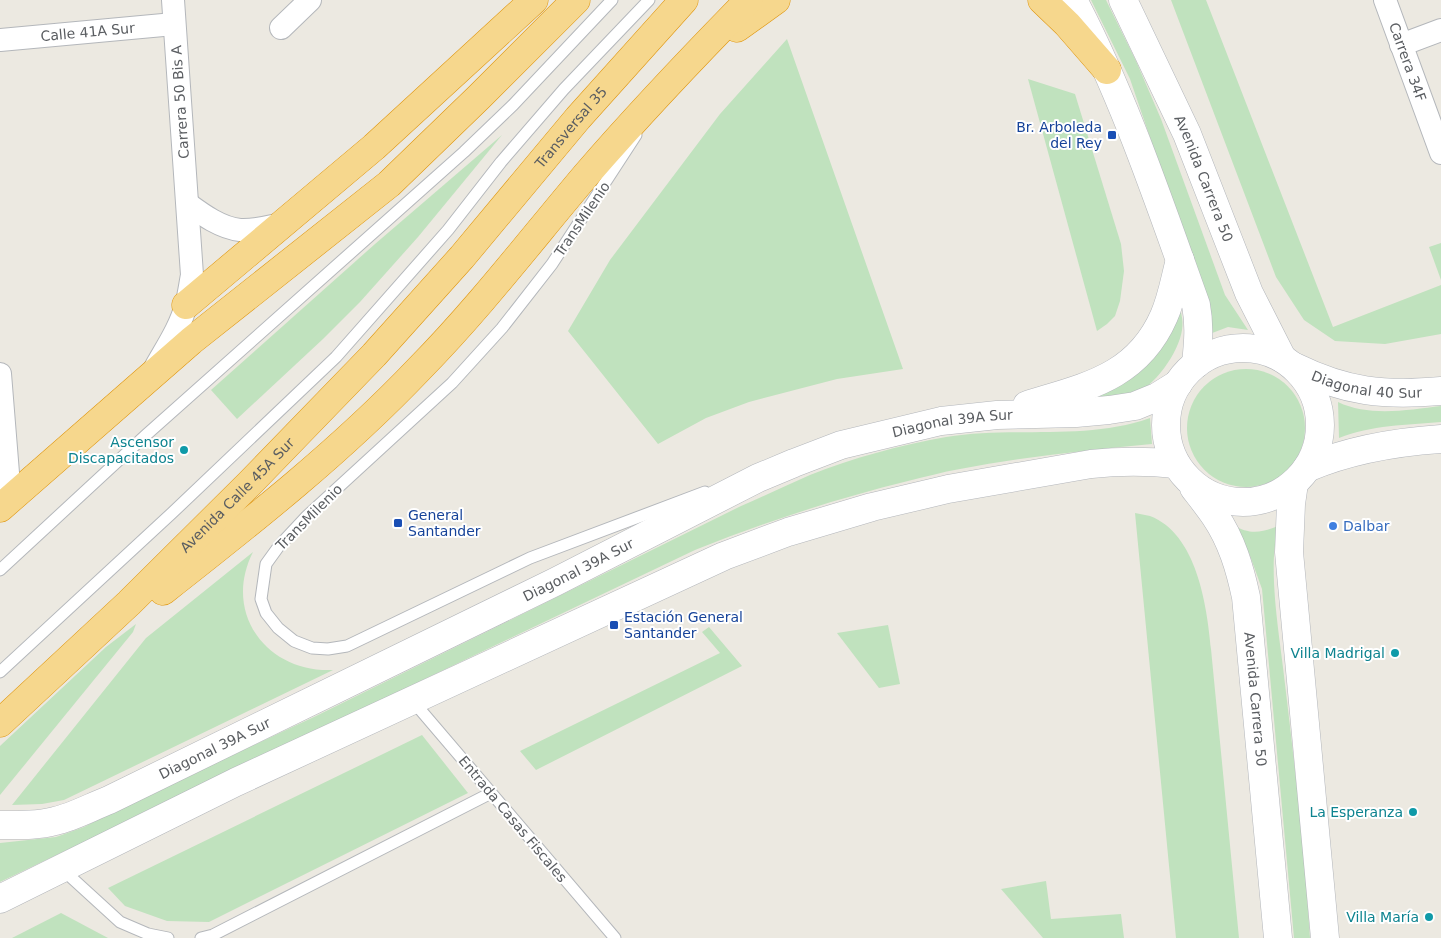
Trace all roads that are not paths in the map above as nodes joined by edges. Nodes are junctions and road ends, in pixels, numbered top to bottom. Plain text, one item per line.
1 (173, 0) edge
2 (310, 0) edge
3 (534, 0) edge
4 (576, 0) edge
5 (612, 0) edge
6 (649, 0) edge
7 (684, 0) edge
8 (749, 0) edge
9 (776, 0) edge
10 (1042, 0) edge
11 (1073, 0) edge
12 (1123, 0) edge
13 (1385, 0) edge
14 (174, 24) junction
15 (281, 28) dead end
16 (1441, 30) edge
17 (0, 40) edge
18 (1402, 46) junction
19 (1107, 70) junction
20 (675, 78) junction
21 (1441, 153) edge
22 (188, 204) junction
23 (282, 224) junction
24 (462, 257) joint
25 (1180, 260) junction
26 (186, 305) junction
27 (1288, 363) junction
28 (1196, 364) junction
29 (0, 374) edge
30 (150, 377) junction
31 (1178, 384) junction
32 (1441, 391) edge
33 (997, 415) junction
34 (1441, 438) edge
35 (842, 445) junction
36 (1180, 470) junction
37 (1301, 476) junction
38 (5, 503) edge
39 (0, 570) edge
40 (0, 672) edge
41 (41, 686) junction
42 (412, 700) junction
43 (0, 723) edge
44 (491, 793) junction
45 (0, 825) edge
46 (62, 869) junction
47 (0, 899) edge
48 (168, 938) edge
49 (201, 938) edge
50 (615, 938) edge
51 (1278, 938) edge
52 (1325, 938) edge

1 - 14 street, Carrera 50 Bis A
2 - 15 street
3 - 23 highway
4 - 30 highway
5 - 39 lane
6 - 40 lane
7 - 24 highway, Transversal 35
8 - 20 highway
9 - 20 highway
10 - 19 highway
11 - 19 main road
12 - 27 main road, Avenida Carrera 50
13 - 18 street, Carrera 34F
14 - 17 street, Calle 41A Sur
14 - 22 street, Carrera 50 Bis A
16 - 18 street
18 - 21 street, Carrera 34F
19 - 25 main road
20 - 35 lane, TransMilenio
20 - 41 highway
22 - 23 street
22 - 26 street, Carrera 50 Bis A
23 - 26 highway
24 - 41 highway, Avenida Calle 45A Sur
25 - 28 main road
25 - 33 main road
26 - 30 street, Carrera 50 Bis A
27 - 28 main road
27 - 32 main road, Diagonal 40 Sur
27 - 37 main road
28 - 31 main road
29 - 38 street
30 - 38 highway
31 - 33 main road, Diagonal 39A Sur
31 - 36 main road
33 - 35 main road, Diagonal 39A Sur
34 - 37 main road
35 - 45 main road, Diagonal 39A Sur
36 - 37 main road
36 - 42 main road
36 - 51 main road, Avenida Carrera 50
37 - 52 main road
41 - 43 highway, Avenida Calle 45A Sur
42 - 44 lane, Entrada Casas Fiscales
42 - 46 main road
44 - 49 lane
44 - 50 lane, Entrada Casas Fiscales
46 - 47 main road
46 - 48 lane

